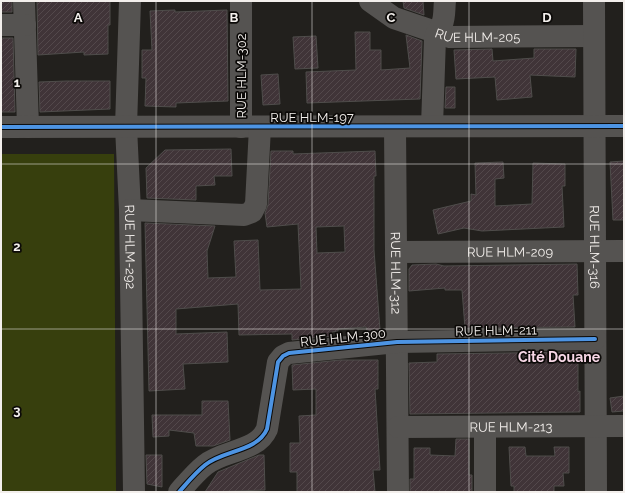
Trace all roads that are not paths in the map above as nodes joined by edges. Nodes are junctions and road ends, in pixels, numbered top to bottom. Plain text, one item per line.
1 (24, 1) edge
2 (130, 1) edge
3 (241, 1) edge
4 (370, 1) edge
5 (445, 1) edge
6 (594, 1) edge
7 (1, 25) edge
8 (25, 25) junction
9 (436, 33) junction
10 (594, 36) junction
11 (432, 126) junction
12 (594, 126) junction
13 (624, 126) edge
14 (1, 127) edge
15 (28, 127) junction
16 (126, 127) junction
17 (250, 127) junction
18 (394, 127) junction
19 (130, 210) junction
20 (595, 251) junction
21 (624, 251) edge
22 (396, 252) junction
23 (595, 339) junction
24 (397, 342) junction
25 (485, 426) junction
26 (595, 426) junction
27 (624, 426) edge
28 (398, 427) junction
29 (134, 492) edge
30 (179, 492) edge
31 (398, 492) edge
32 (485, 492) edge
33 (596, 492) edge

1 - 8 street
2 - 16 street, RUE HLM-292
3 - 17 street, RUE HLM-302
4 - 9 street, RUE HLM-205
5 - 9 street
6 - 10 street, RUE HLM-316
7 - 8 street
8 - 15 street
9 - 10 street, RUE HLM-205
9 - 11 street
10 - 12 street, RUE HLM-316
11 - 12 street, RUE HLM-197
11 - 18 street, RUE HLM-197
12 - 13 street, RUE HLM-197
12 - 20 street, RUE HLM-316
14 - 15 street, RUE HLM-197
15 - 16 street, RUE HLM-197
16 - 17 street, RUE HLM-197
16 - 19 street, RUE HLM-292
17 - 18 street, RUE HLM-197
17 - 19 street, RUE HLM-302
18 - 22 street, RUE HLM-312
19 - 29 street, RUE HLM-292
20 - 21 street, RUE HLM-209
20 - 22 street, RUE HLM-209
20 - 23 street, RUE HLM-316
22 - 24 street, RUE HLM-312
23 - 24 street, RUE HLM-211
23 - 26 street, RUE HLM-316
24 - 28 street, RUE HLM-312
24 - 30 street, RUE HLM-300
25 - 26 street, RUE HLM-213
25 - 28 street, RUE HLM-213
25 - 32 street
26 - 27 street, RUE HLM-213
26 - 33 street, RUE HLM-316
28 - 31 street, RUE HLM-312

